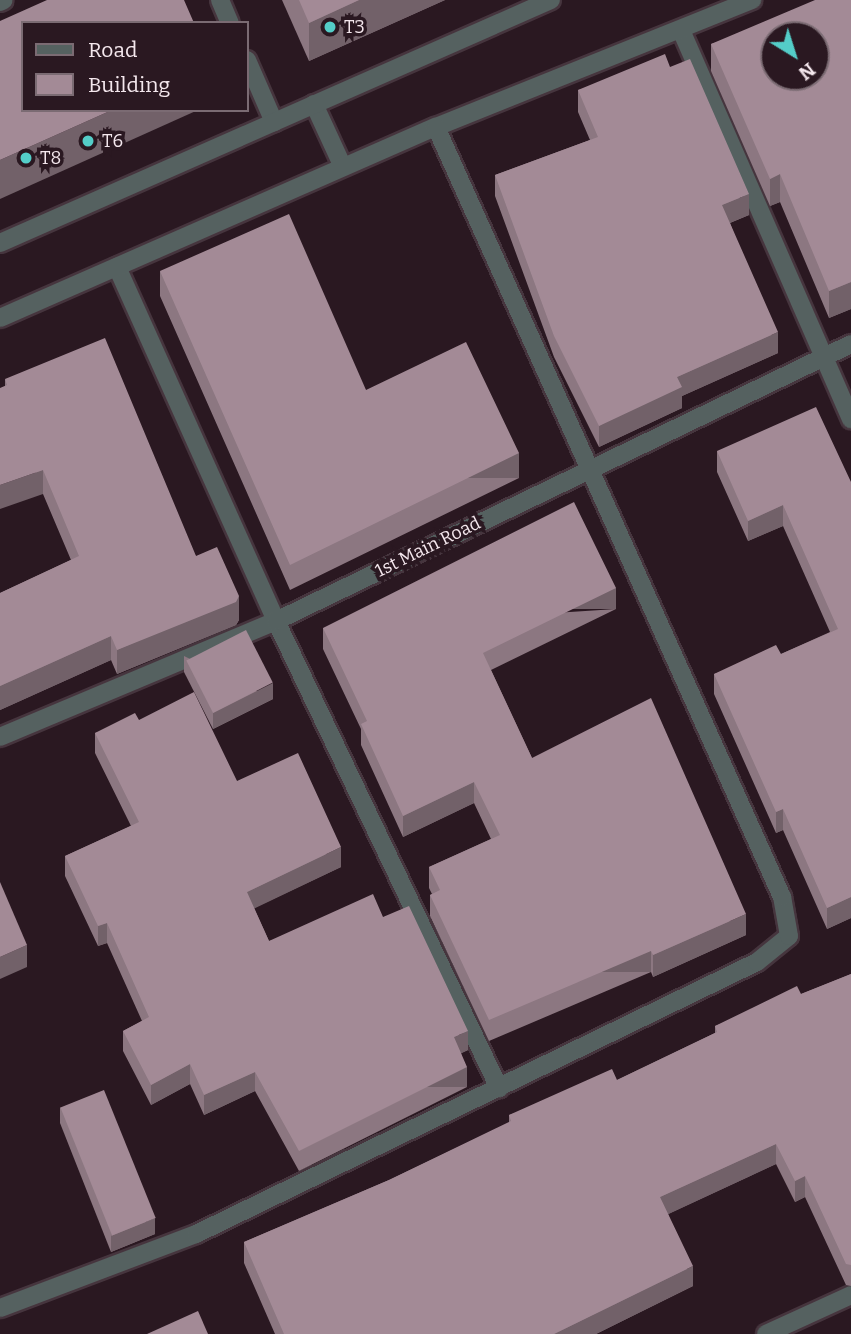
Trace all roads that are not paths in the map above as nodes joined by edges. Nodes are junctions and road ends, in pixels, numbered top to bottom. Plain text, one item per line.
1 (220, 0) edge
2 (551, 0) edge
3 (752, 0) edge
4 (229, 21) edge
5 (681, 30) junction
6 (248, 62) edge
7 (314, 104) junction
8 (274, 122) junction
9 (436, 127) junction
10 (343, 167) junction
11 (0, 243) edge
12 (117, 267) junction
13 (0, 318) edge
14 (851, 344) edge
15 (825, 356) junction
16 (851, 420) edge
17 (589, 470) junction
18 (276, 621) junction
19 (0, 737) edge
20 (499, 1088) junction
21 (851, 1295) edge
22 (0, 1308) edge
23 (766, 1334) edge

1 - 4 street
2 - 7 street
3 - 5 street
5 - 9 street
5 - 15 street
6 - 8 street
7 - 8 street
7 - 10 street
8 - 11 street
9 - 10 street
9 - 17 street
10 - 12 street
12 - 13 street
12 - 18 street
14 - 15 street, 1st Main Road
15 - 16 street
15 - 17 street, 1st Main Road
17 - 18 street, 1st Main Road
17 - 20 street
18 - 19 street, 1st Main Road
18 - 20 street
20 - 22 street
21 - 23 street

